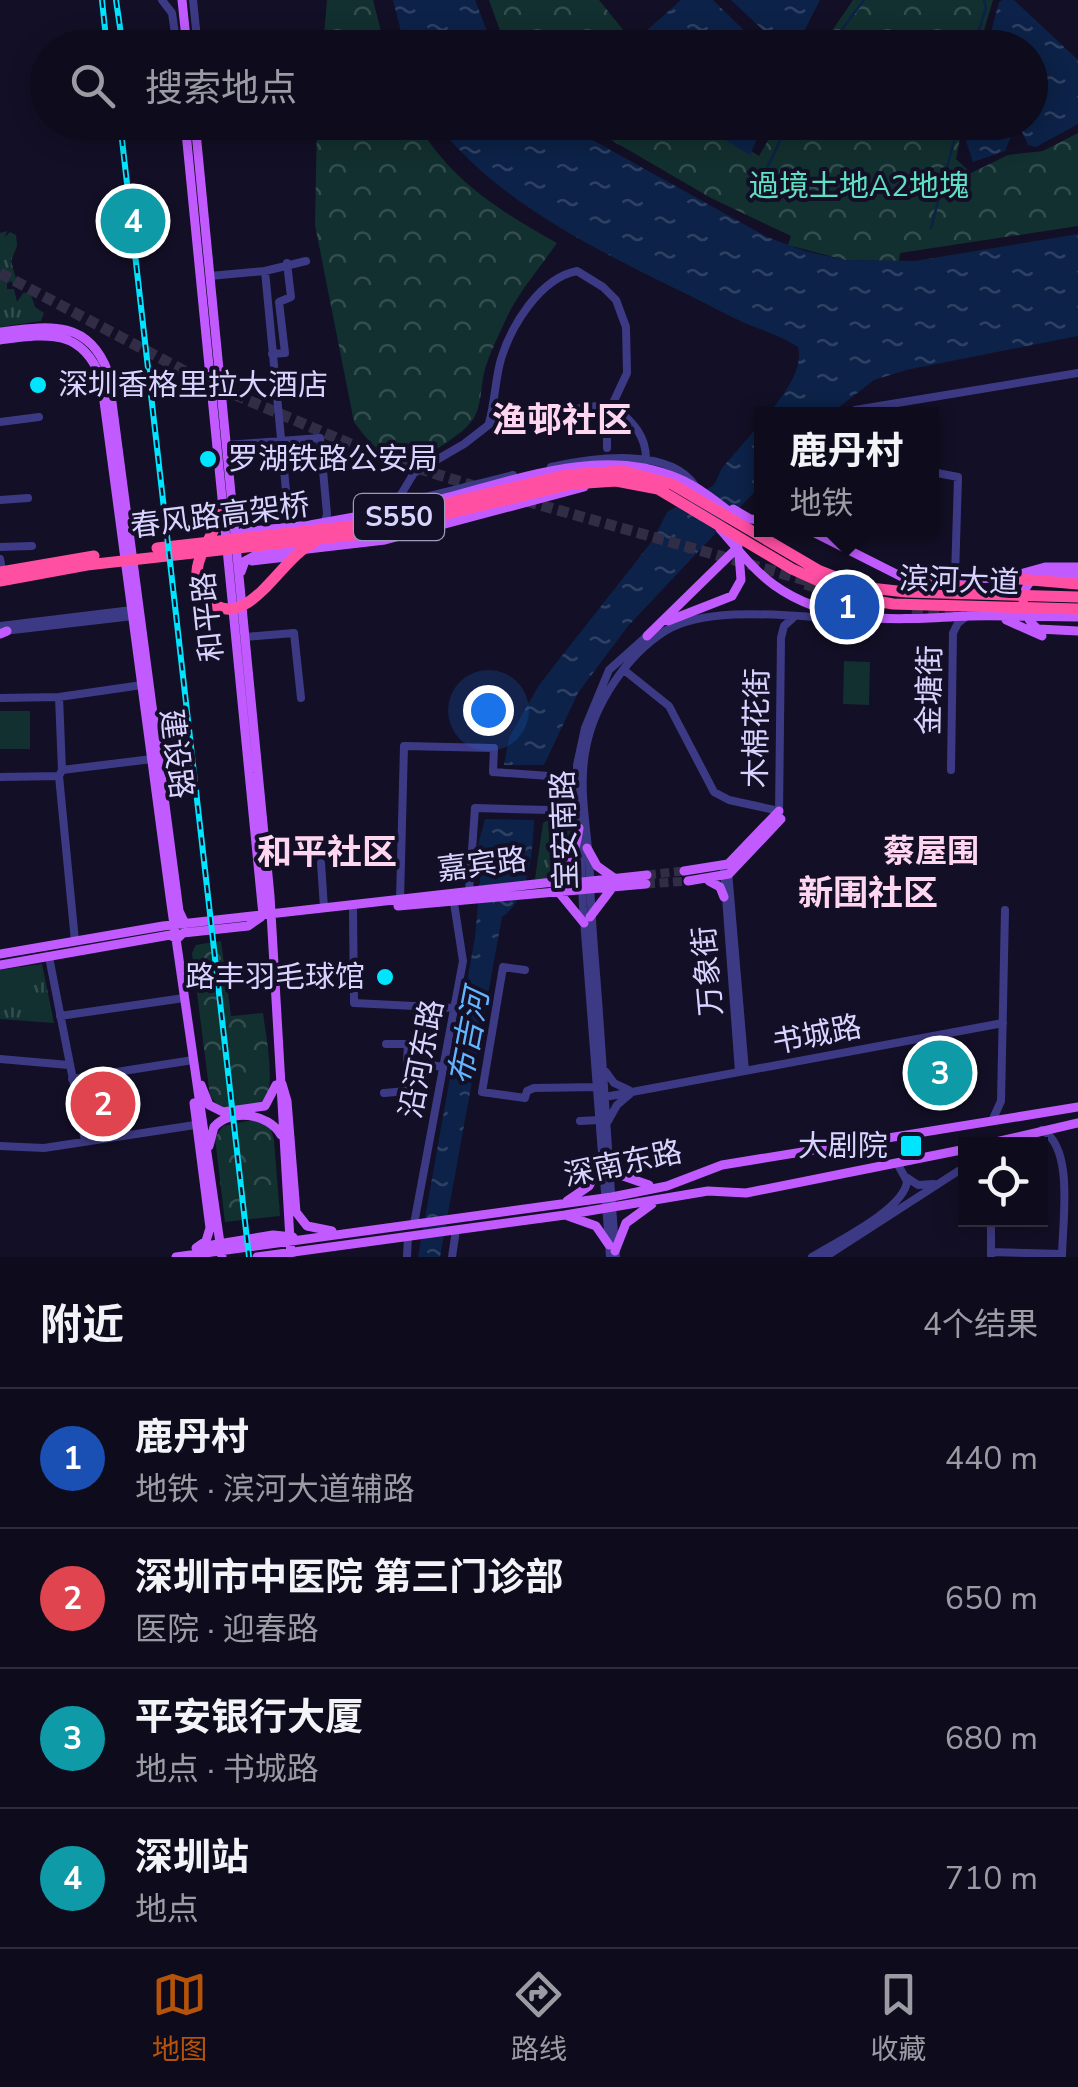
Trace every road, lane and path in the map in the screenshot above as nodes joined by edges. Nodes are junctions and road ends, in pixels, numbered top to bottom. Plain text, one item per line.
1 (162, 0) edge
2 (182, 0) edge
3 (192, 0) edge
4 (174, 30) edge
5 (185, 30) edge
6 (196, 30) edge
7 (187, 140) edge
8 (198, 140) edge
9 (306, 261) dead end
10 (287, 264) junction
11 (265, 271) junction
12 (210, 276) junction
13 (0, 332) edge
14 (0, 340) edge
15 (272, 354) junction
16 (1078, 372) edge
17 (612, 404) junction
18 (873, 407) edge
19 (39, 417) dead end
20 (0, 422) edge
21 (490, 423) junction
22 (281, 441) junction
23 (226, 445) junction
24 (607, 448) dead end
25 (651, 464) junction
26 (939, 473) edge
27 (616, 480) junction
28 (676, 492) junction
29 (28, 498) dead end
30 (0, 500) edge
31 (222, 505) junction
32 (396, 510) junction
33 (234, 519) junction
34 (289, 522) junction
35 (325, 522) junction
36 (310, 525) junction
37 (741, 528) junction
38 (754, 529) edge
39 (754, 529) edge
40 (266, 530) junction
41 (252, 531) junction
42 (235, 535) junction
43 (754, 535) edge
44 (400, 536) junction
45 (338, 537) junction
46 (774, 537) edge
47 (813, 537) edge
48 (823, 537) edge
49 (354, 544) junction
50 (32, 546) dead end
51 (226, 546) junction
52 (0, 548) edge
53 (312, 548) junction
54 (268, 553) junction
55 (0, 565) edge
56 (1078, 567) edge
57 (242, 568) junction
58 (1078, 575) edge
59 (955, 578) junction
60 (1006, 578) junction
61 (908, 580) junction
62 (926, 580) junction
63 (0, 581) edge
64 (240, 581) junction
65 (1060, 584) junction
66 (1078, 584) edge
67 (995, 594) junction
68 (1078, 597) edge
69 (1078, 609) edge
70 (133, 613) junction
71 (766, 616) junction
72 (968, 616) junction
73 (994, 616) junction
74 (1078, 617) edge
75 (793, 618) junction
76 (866, 619) junction
77 (2, 631) edge
78 (1078, 634) edge
79 (647, 636) junction
80 (245, 637) junction
81 (781, 638) junction
82 (624, 670) junction
83 (142, 685) junction
84 (59, 696) junction
85 (0, 698) edge
86 (301, 698) dead end
87 (152, 759) junction
88 (951, 770) dead end
89 (60, 773) junction
90 (577, 774) junction
91 (0, 776) edge
92 (578, 804) junction
93 (780, 815) junction
94 (579, 828) junction
95 (588, 848) junction
96 (322, 864) dead end
97 (726, 870) junction
98 (647, 879) tunnel mouth
99 (616, 882) junction
100 (586, 884) junction
101 (554, 886) junction
102 (474, 894) junction
103 (724, 897) junction
104 (400, 900) junction
105 (454, 902) junction
106 (324, 908) junction
107 (353, 910) junction
108 (1004, 910) dead end
109 (268, 917) junction
110 (181, 919) junction
111 (587, 920) junction
112 (176, 939) junction
113 (74, 941) junction
114 (0, 954) edge
115 (49, 956) junction
116 (0, 965) edge
117 (525, 970) dead end
118 (184, 998) junction
119 (454, 1008) junction
120 (60, 1016) junction
121 (1002, 1023) junction
122 (386, 1044) dead end
123 (191, 1048) junction
124 (0, 1060) edge
125 (413, 1062) junction
126 (193, 1064) junction
127 (69, 1065) junction
128 (603, 1065) junction
129 (443, 1067) junction
130 (279, 1071) junction
131 (742, 1072) junction
132 (72, 1079) junction
133 (598, 1087) junction
134 (639, 1091) junction
135 (384, 1093) dead end
136 (605, 1097) junction
137 (1078, 1107) edge
138 (580, 1121) dead end
139 (992, 1122) junction
140 (604, 1123) junction
141 (1078, 1123) edge
142 (196, 1125) junction
143 (1042, 1130) junction
144 (1019, 1136) joint
145 (1015, 1137) edge
146 (282, 1138) junction
147 (85, 1142) junction
148 (0, 1146) edge
149 (958, 1151) edge
150 (606, 1158) junction
151 (208, 1160) junction
152 (897, 1163) junction
153 (958, 1171) edge
154 (906, 1176) junction
155 (936, 1184) junction
156 (667, 1186) junction
157 (660, 1200) junction
158 (609, 1203) junction
159 (564, 1210) junction
160 (452, 1226) junction
161 (991, 1227) edge
162 (415, 1230) junction
163 (365, 1231) junction
164 (311, 1239) junction
165 (348, 1244) junction
166 (196, 1248) junction
167 (612, 1252) edge
168 (991, 1255) edge
169 (314, 1256) edge
170 (1062, 1256) edge
171 (174, 1257) edge
172 (222, 1257) edge
173 (257, 1257) edge
174 (291, 1257) edge
175 (304, 1257) edge
176 (407, 1257) edge
177 (452, 1257) edge
178 (812, 1257) edge
179 (826, 1257) edge

1 - 4 street
2 - 5 main road
3 - 6 street
7 - 31 main road, 和平路
8 - 12 main road, 和平路
9 - 10 street
10 - 11 street
10 - 15 street
11 - 12 street
11 - 15 street
12 - 23 main road, 和平路
13 - 110 main road, 建设路
14 - 70 main road, 建设路
15 - 22 street
16 - 18 street
17 - 21 street
17 - 21 street
17 - 24 street
17 - 25 street
19 - 20 street
21 - 32 street
22 - 23 street
22 - 34 street
22 - 35 street
23 - 33 main road, 和平路
25 - 32 main road
25 - 37 main road
26 - 59 street
27 - 28 highway, 春风路高架桥 / S550
27 - 44 main road
27 - 45 highway, 春风路高架桥 / S550
28 - 37 highway, S550
28 - 37 highway, S550
28 - 55 highway, 春风路高架桥 / S550
29 - 30 street
31 - 45 highway
31 - 51 main road, 和平路
32 - 35 main road
32 - 44 street
33 - 34 main road
33 - 41 main road
33 - 42 main road, 和平路
34 - 35 main road
35 - 36 main road
36 - 40 main road
36 - 53 main road
37 - 38 highway, 滨河大道 / S550
37 - 39 main road
37 - 69 highway, 滨河大道 / S550
37 - 76 main road
37 - 79 main road
40 - 41 main road
40 - 54 main road
41 - 42 main road
42 - 51 main road
42 - 64 main road, 和平路
43 - 79 main road
44 - 49 main road
45 - 63 highway, 春风路高架桥 / S550
46 - 67 highway, 滨河大道 / S550
47 - 61 main road
48 - 61 main road
49 - 53 main road
49 - 57 main road
50 - 52 street
51 - 109 main road, 和平路
53 - 54 main road
54 - 57 main road
56 - 60 main road
57 - 64 main road
58 - 78 main road
59 - 60 main road
59 - 62 main road
60 - 65 highway
61 - 62 main road
62 - 67 highway
64 - 80 main road, 和平路
65 - 66 highway
65 - 67 highway
67 - 68 highway, 滨河大道 / S550
70 - 77 street
70 - 83 main road, 建设路
71 - 75 street, 宝安南路
71 - 81 street, 木棉花街
71 - 82 street, 宝安南路
72 - 73 main road
72 - 76 main road
72 - 88 street, 金塘街
73 - 74 main road
73 - 78 main road
75 - 76 street, 宝安南路
75 - 81 street, 木棉花街
79 - 90 street, 宝安南路
80 - 86 street
80 - 109 main road, 和平路
81 - 93 street, 木棉花街
82 - 93 street
82 - 95 street, 宝安南路
83 - 84 street
83 - 87 main road, 建设路
84 - 85 street
84 - 89 street
87 - 89 street
87 - 110 main road, 建设路
89 - 91 street
89 - 113 street
90 - 92 street, 宝安南路
90 - 104 street
92 - 94 street, 宝安南路
92 - 102 street
93 - 97 main road
94 - 100 street, 宝安南路
94 - 101 main road
95 - 99 main road
95 - 100 street, 宝安南路
96 - 106 street
97 - 103 street, 万象街
97 - 103 main road
97 - 131 street, 万象街
98 - 99 main road, 嘉宾路
99 - 100 main road, 嘉宾路
99 - 111 main road
100 - 101 main road, 嘉宾路
100 - 111 street, 宝安南路
101 - 102 main road, 嘉宾路
101 - 111 main road
102 - 104 main road, 嘉宾路
102 - 105 main road, 嘉宾路
103 - 131 street, 万象街
104 - 106 main road, 嘉宾路
105 - 107 main road, 嘉宾路
105 - 119 street, 沿河东路
106 - 109 main road, 嘉宾路
107 - 109 main road, 嘉宾路
107 - 119 street
108 - 121 street
109 - 110 main road, 嘉宾路
109 - 112 main road, 嘉宾路
109 - 130 main road, 和平路
110 - 112 main road, 建设路
110 - 113 main road, 嘉宾路
111 - 128 street, 宝安南路
111 - 133 street, 宝安南路
112 - 115 main road, 嘉宾路
112 - 118 main road, 建设路
113 - 114 main road, 嘉宾路
115 - 116 main road, 嘉宾路
115 - 120 street
117 - 133 street
118 - 120 street
118 - 123 main road, 建设路
119 - 129 street, 沿河东路
120 - 127 street
121 - 131 street, 书城路
121 - 139 street
122 - 125 street
123 - 126 main road, 建设路
123 - 130 main road
124 - 127 street
125 - 129 street
125 - 135 street
126 - 132 street
126 - 142 main road
126 - 151 main road, 建设路
127 - 132 street
128 - 134 street
128 - 136 street, 宝安南路
129 - 162 street, 沿河东路
130 - 146 main road, 和平路
130 - 163 main road
131 - 134 street, 书城路
132 - 147 street
133 - 140 street, 宝安南路
134 - 136 street, 书城路
134 - 140 street
136 - 140 street, 宝安南路
137 - 139 main road, 深南东路
138 - 140 street
139 - 156 main road, 深南东路
140 - 150 street, 宝安南路
141 - 143 main road
142 - 147 street
142 - 166 main road
143 - 144 main road
143 - 170 street
144 - 145 main road
146 - 151 main road
146 - 174 main road, 和平路
147 - 148 street
149 - 152 main road, 深南东路
150 - 156 main road
150 - 158 street, 宝安南路
150 - 159 main road
151 - 172 main road, 建设路
152 - 154 street
152 - 157 main road, 深南东路
153 - 155 street
154 - 155 street
154 - 178 street
155 - 179 street
156 - 158 main road, 深南东路
157 - 158 main road, 深南东路
157 - 167 main road
158 - 159 main road, 深南东路
158 - 167 street, 宝安南路
159 - 160 main road, 深南东路
159 - 167 main road
160 - 162 main road, 深南东路
160 - 177 street
161 - 168 street
162 - 163 main road, 深南东路
162 - 165 main road, 深南东路
162 - 176 street, 沿河东路
163 - 164 main road, 深南东路
164 - 166 main road
164 - 171 main road, 深南东路
165 - 169 main road
165 - 173 main road, 深南东路
166 - 171 main road
168 - 170 street
169 - 175 main road

